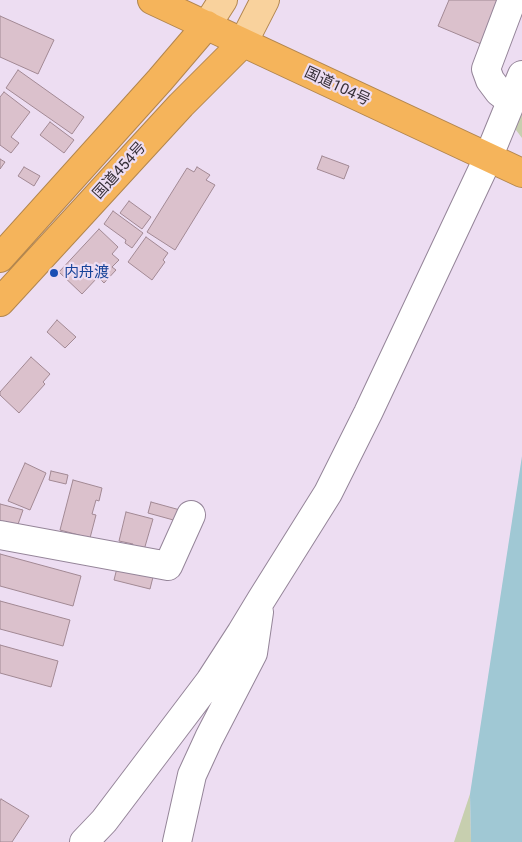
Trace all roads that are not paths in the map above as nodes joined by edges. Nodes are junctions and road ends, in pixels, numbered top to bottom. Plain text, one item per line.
1 (152, 0) edge
2 (223, 0) edge
3 (265, 0) edge
4 (512, 0) edge
5 (207, 25) junction
6 (243, 43) junction
7 (522, 75) edge
8 (511, 102) junction
9 (507, 167) edge
10 (0, 258) edge
11 (0, 302) edge
12 (191, 515) dead end
13 (0, 535) edge
14 (260, 600) junction
15 (84, 842) edge
16 (177, 842) edge

1 - 5 highway, 国道104号
2 - 5 main road
3 - 6 main road
4 - 8 street
5 - 6 highway, 国道104号
5 - 10 highway, 国道454号
6 - 9 highway, 国道104号
6 - 11 highway, 国道454号
7 - 8 street
8 - 9 street
9 - 14 street
12 - 13 street
14 - 15 street
14 - 16 street

